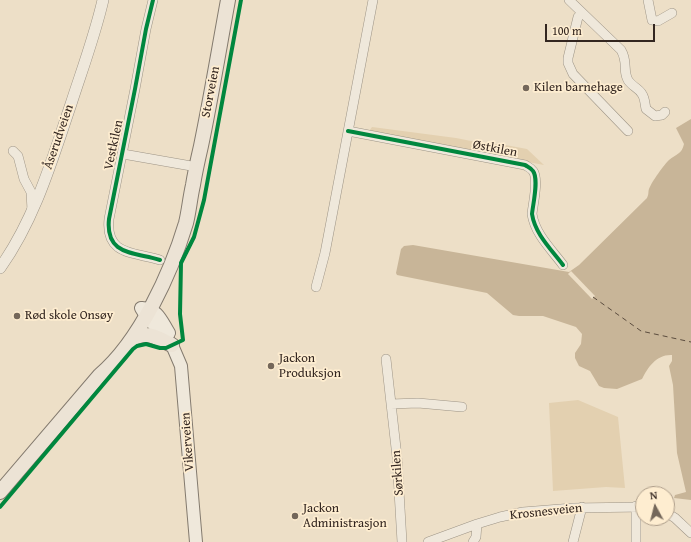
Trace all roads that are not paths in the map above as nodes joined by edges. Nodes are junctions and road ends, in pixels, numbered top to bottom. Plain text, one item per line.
1 (103, 0) edge
2 (153, 0) edge
3 (228, 0) edge
4 (373, 0) edge
5 (569, 0) edge
6 (648, 0) edge
7 (582, 13) junction
8 (672, 14) dead end
9 (665, 112) dead end
10 (348, 131) junction
11 (628, 131) dead end
12 (13, 151) dead end
13 (123, 154) junction
14 (197, 167) junction
15 (32, 211) junction
16 (160, 260) dead end
17 (563, 265) dead end
18 (0, 268) edge
19 (316, 287) dead end
20 (146, 311) junction
21 (132, 339) junction
22 (172, 345) junction
23 (386, 359) dead end
24 (100, 375) junction
25 (391, 404) junction
26 (462, 407) dead end
27 (0, 492) edge
28 (582, 507) junction
29 (635, 507) edge
30 (675, 518) edge
31 (477, 524) junction
32 (637, 526) edge
33 (691, 533) edge
34 (196, 542) edge
35 (402, 542) edge
36 (428, 542) edge
37 (473, 542) edge
38 (573, 542) edge
39 (636, 542) edge

1 - 15 street, Åserudveien
2 - 13 street, Vestkilen
3 - 14 main road, Storveien
4 - 10 street
5 - 7 street
6 - 8 street
7 - 9 street
7 - 11 street
10 - 17 street, Østkilen
10 - 19 street
12 - 15 street
13 - 14 street
13 - 16 street, Vestkilen
14 - 20 main road, Storveien
15 - 18 street, Åserudveien
20 - 21 main road
20 - 22 main road, Vikerveien
20 - 24 main road
21 - 22 main road
21 - 24 main road
22 - 34 main road, Vikerveien
23 - 25 street, Sørkilen
24 - 27 main road
25 - 26 street
25 - 35 street, Sørkilen
28 - 29 street, Krosnesveien
28 - 31 street, Krosnesveien
28 - 38 street
30 - 33 street
31 - 36 street, Krosnesveien
31 - 37 street
32 - 39 street

